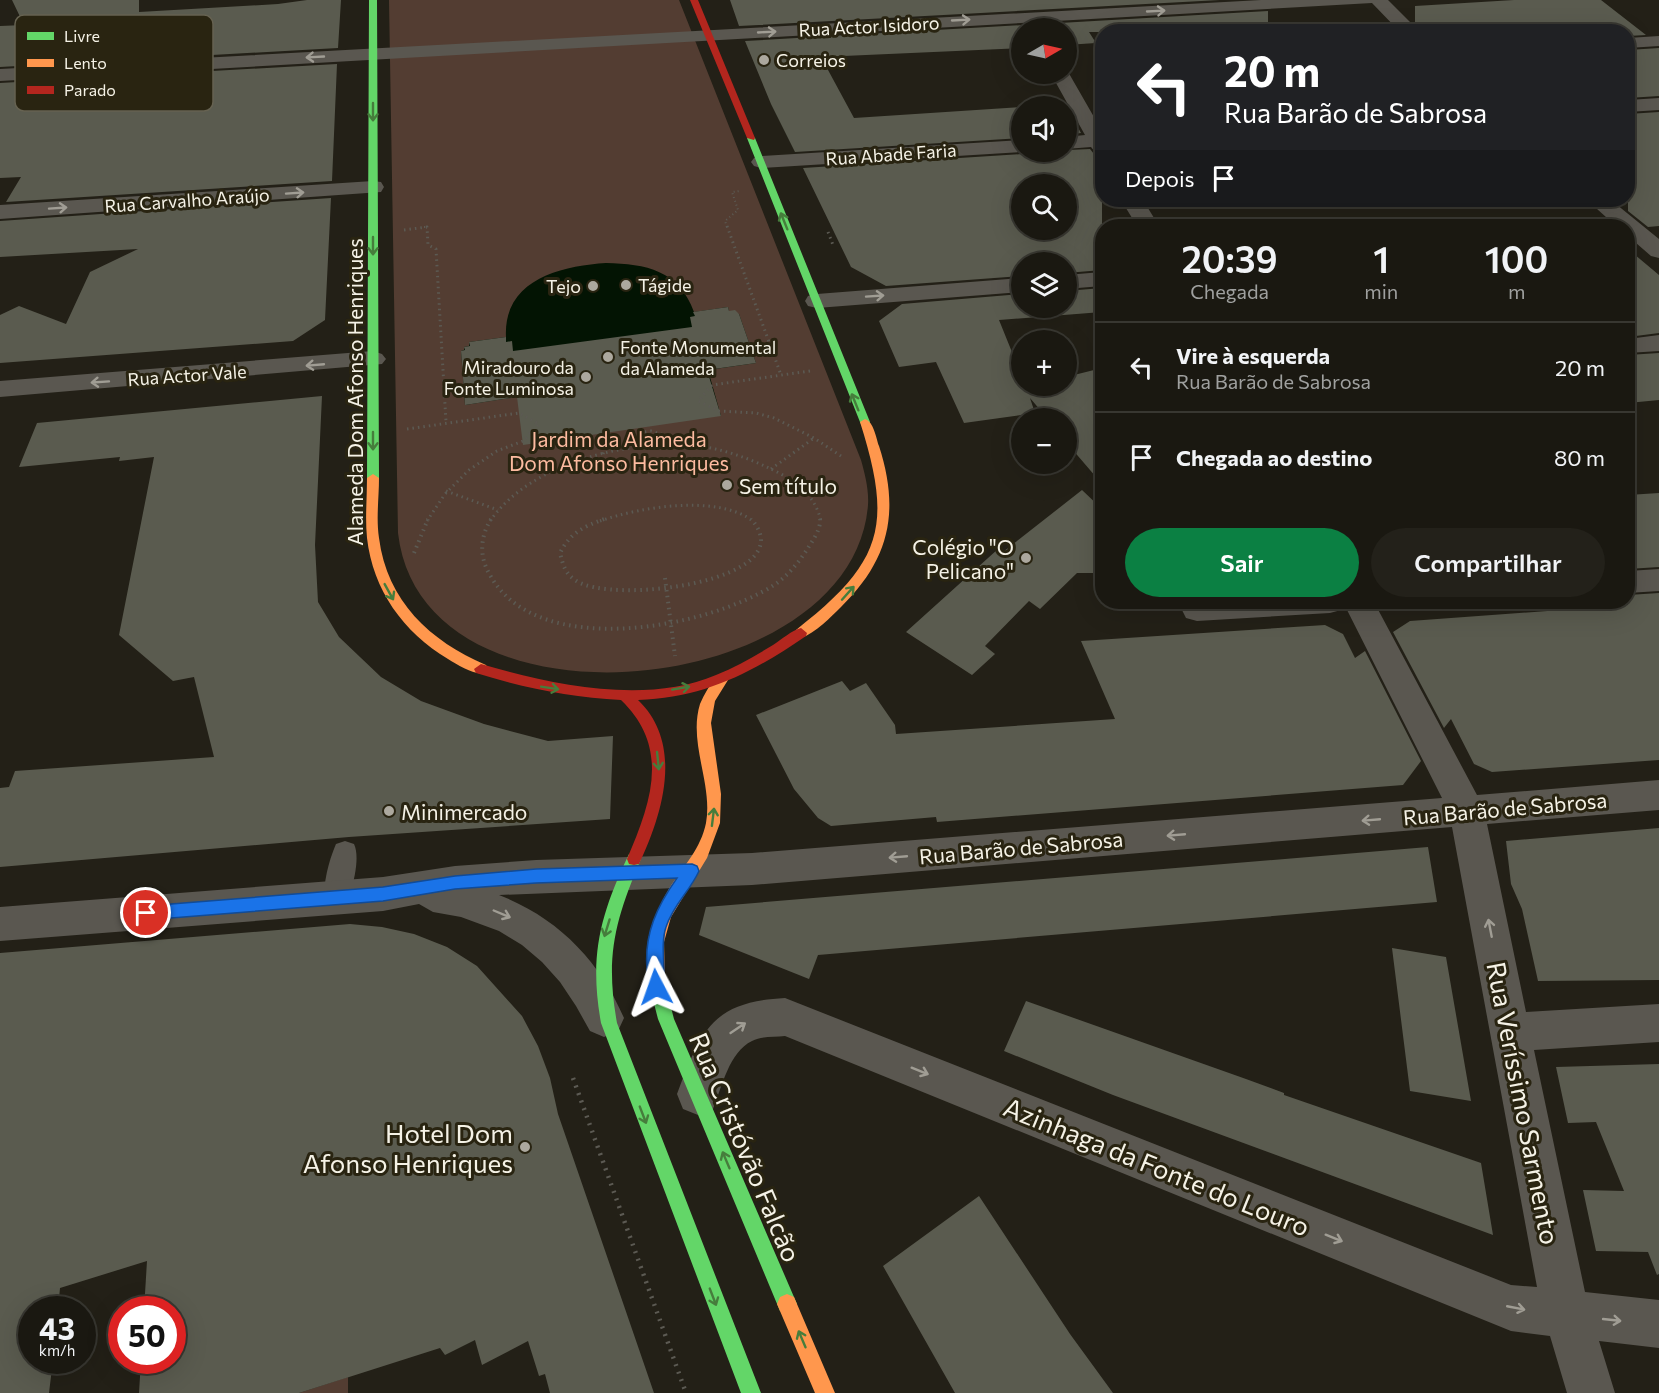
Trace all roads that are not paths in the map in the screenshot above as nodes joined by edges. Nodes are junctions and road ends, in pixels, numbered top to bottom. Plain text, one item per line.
1 (374, 0) edge
2 (694, 0) edge
3 (1018, 0) edge
4 (1365, 0) edge
5 (1378, 0) edge
6 (1028, 18) edge
7 (1077, 20) edge
8 (1011, 24) edge
9 (1403, 24) edge
10 (708, 35) junction
11 (1659, 41) edge
12 (1635, 43) edge
13 (374, 54) junction
14 (213, 63) edge
15 (15, 74) edge
16 (0, 75) edge
17 (1066, 84) edge
18 (1659, 104) edge
19 (1635, 106) edge
20 (1095, 133) edge
21 (1077, 143) edge
22 (1095, 143) edge
23 (1011, 147) edge
24 (760, 162) junction
25 (374, 187) junction
26 (1606, 207) edge
27 (0, 212) edge
28 (1620, 219) edge
29 (1635, 232) edge
30 (1647, 242) edge
31 (1095, 280) edge
32 (1077, 281) edge
33 (1011, 286) edge
34 (817, 301) junction
35 (1659, 343) edge
36 (1635, 345) edge
37 (373, 359) junction
38 (0, 389) edge
39 (1659, 580) edge
40 (1635, 582) edge
41 (1196, 609) edge
42 (1214, 609) edge
43 (1363, 609) edge
44 (721, 680) junction
45 (623, 694) junction
46 (1659, 795) edge
47 (1467, 811) junction
48 (345, 852) dead end
49 (692, 871) junction
50 (627, 873) junction
51 (383, 894) junction
52 (336, 898) junction
53 (0, 924) edge
54 (1659, 1023) edge
55 (1510, 1032) junction
56 (612, 1035) junction
57 (698, 1094) junction
58 (1566, 1315) junction
59 (1659, 1324) edge
60 (751, 1393) edge
61 (825, 1393) edge
62 (1590, 1393) edge

1 - 13 main road, Alameda Dom Afonso Henriques
2 - 10 main road, Alameda Dom Afonso Henriques
3 - 6 street
7 -> 4 street, Rua Actor Isidoro
5 - 9 street
10 -> 8 street, Rua Actor Isidoro
10 - 13 street, Rua Actor Isidoro
10 - 24 main road, Alameda Dom Afonso Henriques
11 - 12 street
13 -> 14 street, Rua Actor Isidoro
13 -> 25 main road, Alameda Dom Afonso Henriques
15 -> 16 street, Rua Actor Isidoro
17 - 20 street
18 - 19 street
21 - 22 street
23 - 24 street, Rua Abade Faria
34 -> 24 main road, Alameda Dom Afonso Henriques
27 -> 25 street, Rua Carvalho Araújo
25 -> 37 main road, Alameda Dom Afonso Henriques
26 - 28 street
29 - 30 street
31 - 32 street
34 -> 33 street
44 -> 34 main road, Alameda Dom Afonso Henriques
35 - 36 street
37 -> 38 street, Rua Actor Vale
37 -> 45 main road, Alameda Dom Afonso Henriques
39 - 40 street
41 - 42 street
43 - 47 street, Rua Veríssimo Sarmento
45 -> 44 main road, Alameda Dom Afonso Henriques
49 -> 44 main road, Rua Cristóvão Falcão
45 -> 50 main road
46 - 47 street, Rua Barão de Sabrosa
47 -> 49 street, Rua Barão de Sabrosa
55 -> 47 street, Rua Veríssimo Sarmento
48 - 52 lane
49 - 50 street, Rua Barão de Sabrosa
49 - 57 main road, Rua Cristóvão Falcão
50 - 51 street, Rua Barão de Sabrosa
50 -> 56 main road
51 - 52 street, Rua Barão de Sabrosa
51 -> 56 street, Rua Barão de Sabrosa
52 - 53 street, Rua Barão de Sabrosa
54 - 55 street
55 - 58 street, Rua Veríssimo Sarmento
56 -> 60 main road
57 -> 58 street, Azinhaga da Fonte do Louro
61 -> 57 main road, Rua Cristóvão Falcão
58 -> 59 street, Azinhaga da Fonte do Louro
58 - 62 street, Rua Veríssimo Sarmento

